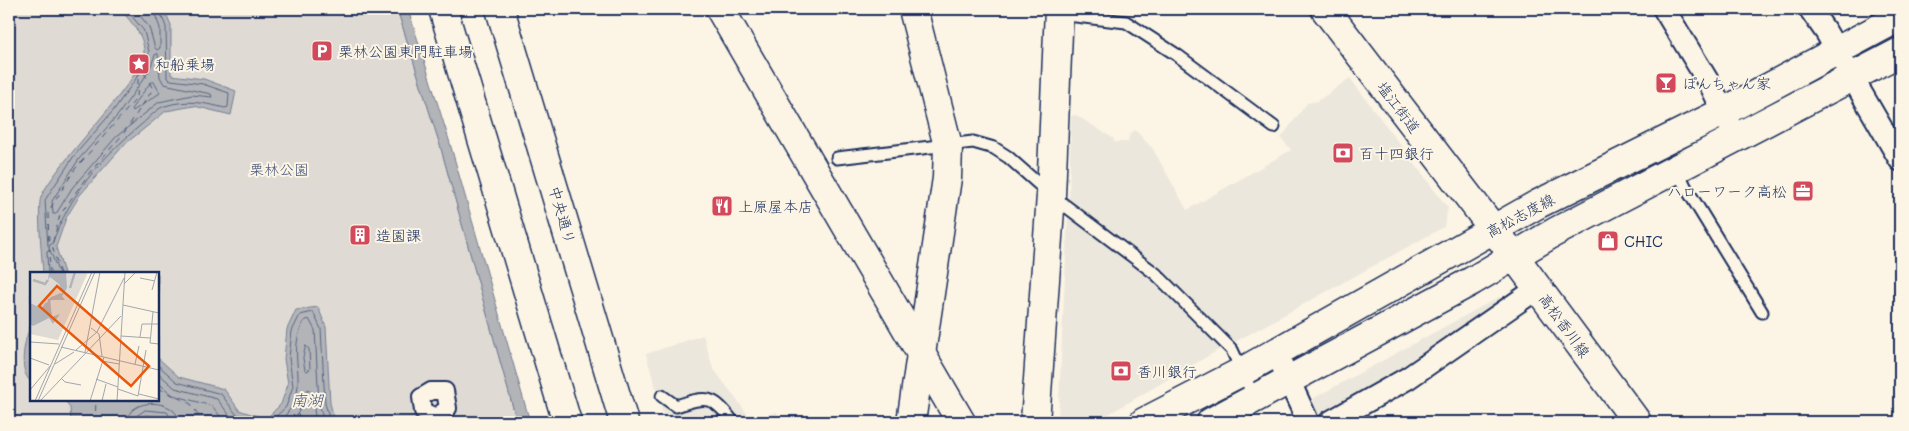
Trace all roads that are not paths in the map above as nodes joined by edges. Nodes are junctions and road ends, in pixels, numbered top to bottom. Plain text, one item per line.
1 (444, 9) edge
2 (500, 9) edge
3 (720, 9) edge
4 (913, 9) edge
5 (1325, 9) edge
6 (1664, 9) edge
7 (1810, 9) edge
8 (1059, 11) edge
9 (1900, 17) edge
10 (1837, 51) junction
11 (1900, 52) edge
12 (1852, 78) junction
13 (1723, 112) junction
14 (1274, 127) dead end
15 (1736, 139) junction
16 (948, 146) junction
17 (837, 158) dead end
18 (1900, 160) edge
19 (1677, 169) junction
20 (1050, 195) junction
21 (1493, 229) junction
22 (1514, 256) junction
23 (1538, 288) junction
24 (1762, 312) dead end
25 (1276, 352) junction
26 (922, 358) junction
27 (1243, 371) junction
28 (1290, 381) junction
29 (662, 396) dead end
30 (1256, 399) junction
31 (567, 422) edge
32 (624, 422) edge
33 (733, 422) edge
34 (911, 422) edge
35 (961, 422) edge
36 (1035, 422) edge
37 (1144, 422) edge
38 (1211, 422) edge
39 (1308, 422) edge
40 (1330, 422) edge
41 (1637, 422) edge

1 - 31 main road
2 - 32 main road, 中央通り
3 - 26 main road
4 - 16 main road
5 - 21 main road, 塩江街道
6 - 13 street
7 - 10 street
8 - 14 lane
8 - 20 main road
9 - 10 main road, 高松志度線
10 - 12 street
10 - 13 main road, 高松志度線
11 - 12 main road, 高松志度線
12 - 15 main road, 高松志度線
12 - 18 street
13 - 15 street
13 - 21 main road, 高松志度線
15 - 19 main road, 高松志度線
16 - 17 lane
16 - 20 lane
16 - 26 main road
19 - 22 main road, 高松志度線
19 - 24 lane
20 - 27 lane
20 - 36 main road
21 - 22 main road, 高松香川線
21 - 25 main road, 高松志度線
22 - 23 main road, 高松香川線
22 - 28 main road, 高松志度線
23 - 40 street
23 - 41 main road, 高松香川線
25 - 27 main road, 高松志度線
25 - 28 street
26 - 34 main road
26 - 35 main road
27 - 30 lane
27 - 37 main road, 高松志度線
28 - 30 main road, 高松志度線
28 - 39 street
29 - 33 lane
30 - 38 main road, 高松志度線

